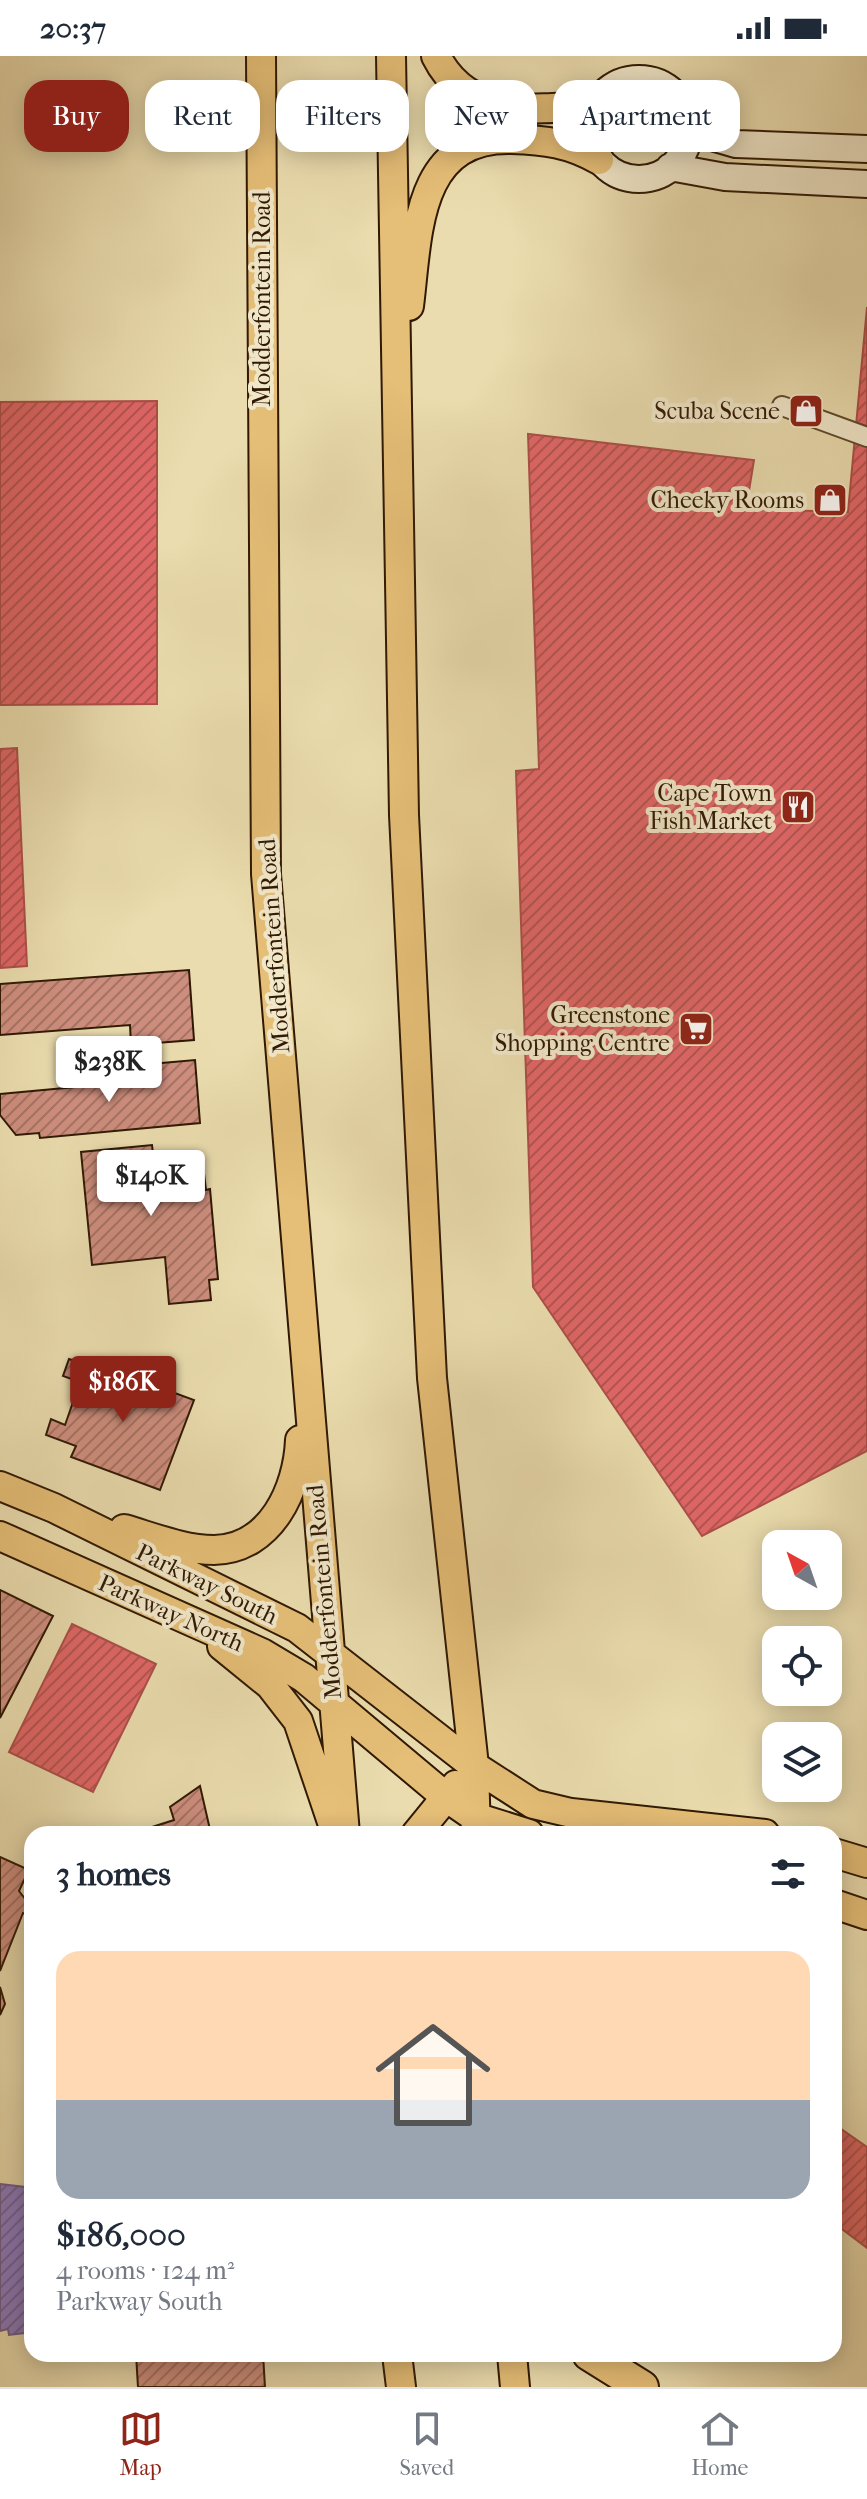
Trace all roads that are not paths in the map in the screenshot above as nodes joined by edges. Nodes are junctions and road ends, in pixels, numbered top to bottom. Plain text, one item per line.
1 (261, 56) edge
2 (391, 56) edge
3 (436, 56) edge
4 (553, 106) edge
5 (740, 144) edge
6 (867, 149) edge
7 (595, 152) edge
8 (683, 152) edge
9 (599, 160) junction
10 (670, 167) junction
11 (867, 184) edge
12 (782, 406) dead end
13 (396, 408) junction
14 (867, 437) edge
15 (297, 1261) junction
16 (0, 1486) edge
17 (54, 1508) junction
18 (0, 1536) edge
19 (202, 1629) junction
20 (328, 1650) junction
21 (333, 1704) junction
22 (474, 1766) junction
23 (446, 1797) junction
24 (475, 1825) edge
25 (332, 1826) edge
26 (344, 1826) edge
27 (422, 1826) edge
28 (695, 1826) edge
29 (842, 1855) edge
30 (867, 1863) edge
31 (842, 1907) edge
32 (867, 1915) edge
33 (398, 2362) edge
34 (415, 2362) edge
35 (513, 2362) edge
36 (602, 2362) edge
37 (401, 2387) edge
38 (417, 2387) edge
39 (515, 2387) edge
40 (642, 2387) edge

1 - 15 main road, Modderfontein Road
2 - 13 main road
3 - 4 main road
5 - 6 street
7 - 9 street
8 - 10 street
9 - 10 street
9 - 13 main road
10 - 11 street
12 - 14 street
13 - 22 main road
15 - 17 main road
15 - 20 main road, Modderfontein Road
16 - 17 main road, Parkway South
17 - 20 main road, Parkway South
18 - 19 main road, Parkway North
19 - 21 main road, Parkway North
19 - 25 main road
20 - 21 main road, Modderfontein Road
20 - 22 main road, Parkway South
21 - 23 main road, Parkway North
21 - 26 main road, Modderfontein Road
22 - 23 main road
22 - 24 main road
22 - 28 main road, Parkway South
23 - 24 main road, Parkway North
23 - 27 main road
29 - 30 main road
31 - 32 main road
33 - 37 main road
34 - 38 main road
35 - 39 main road
36 - 40 highway

